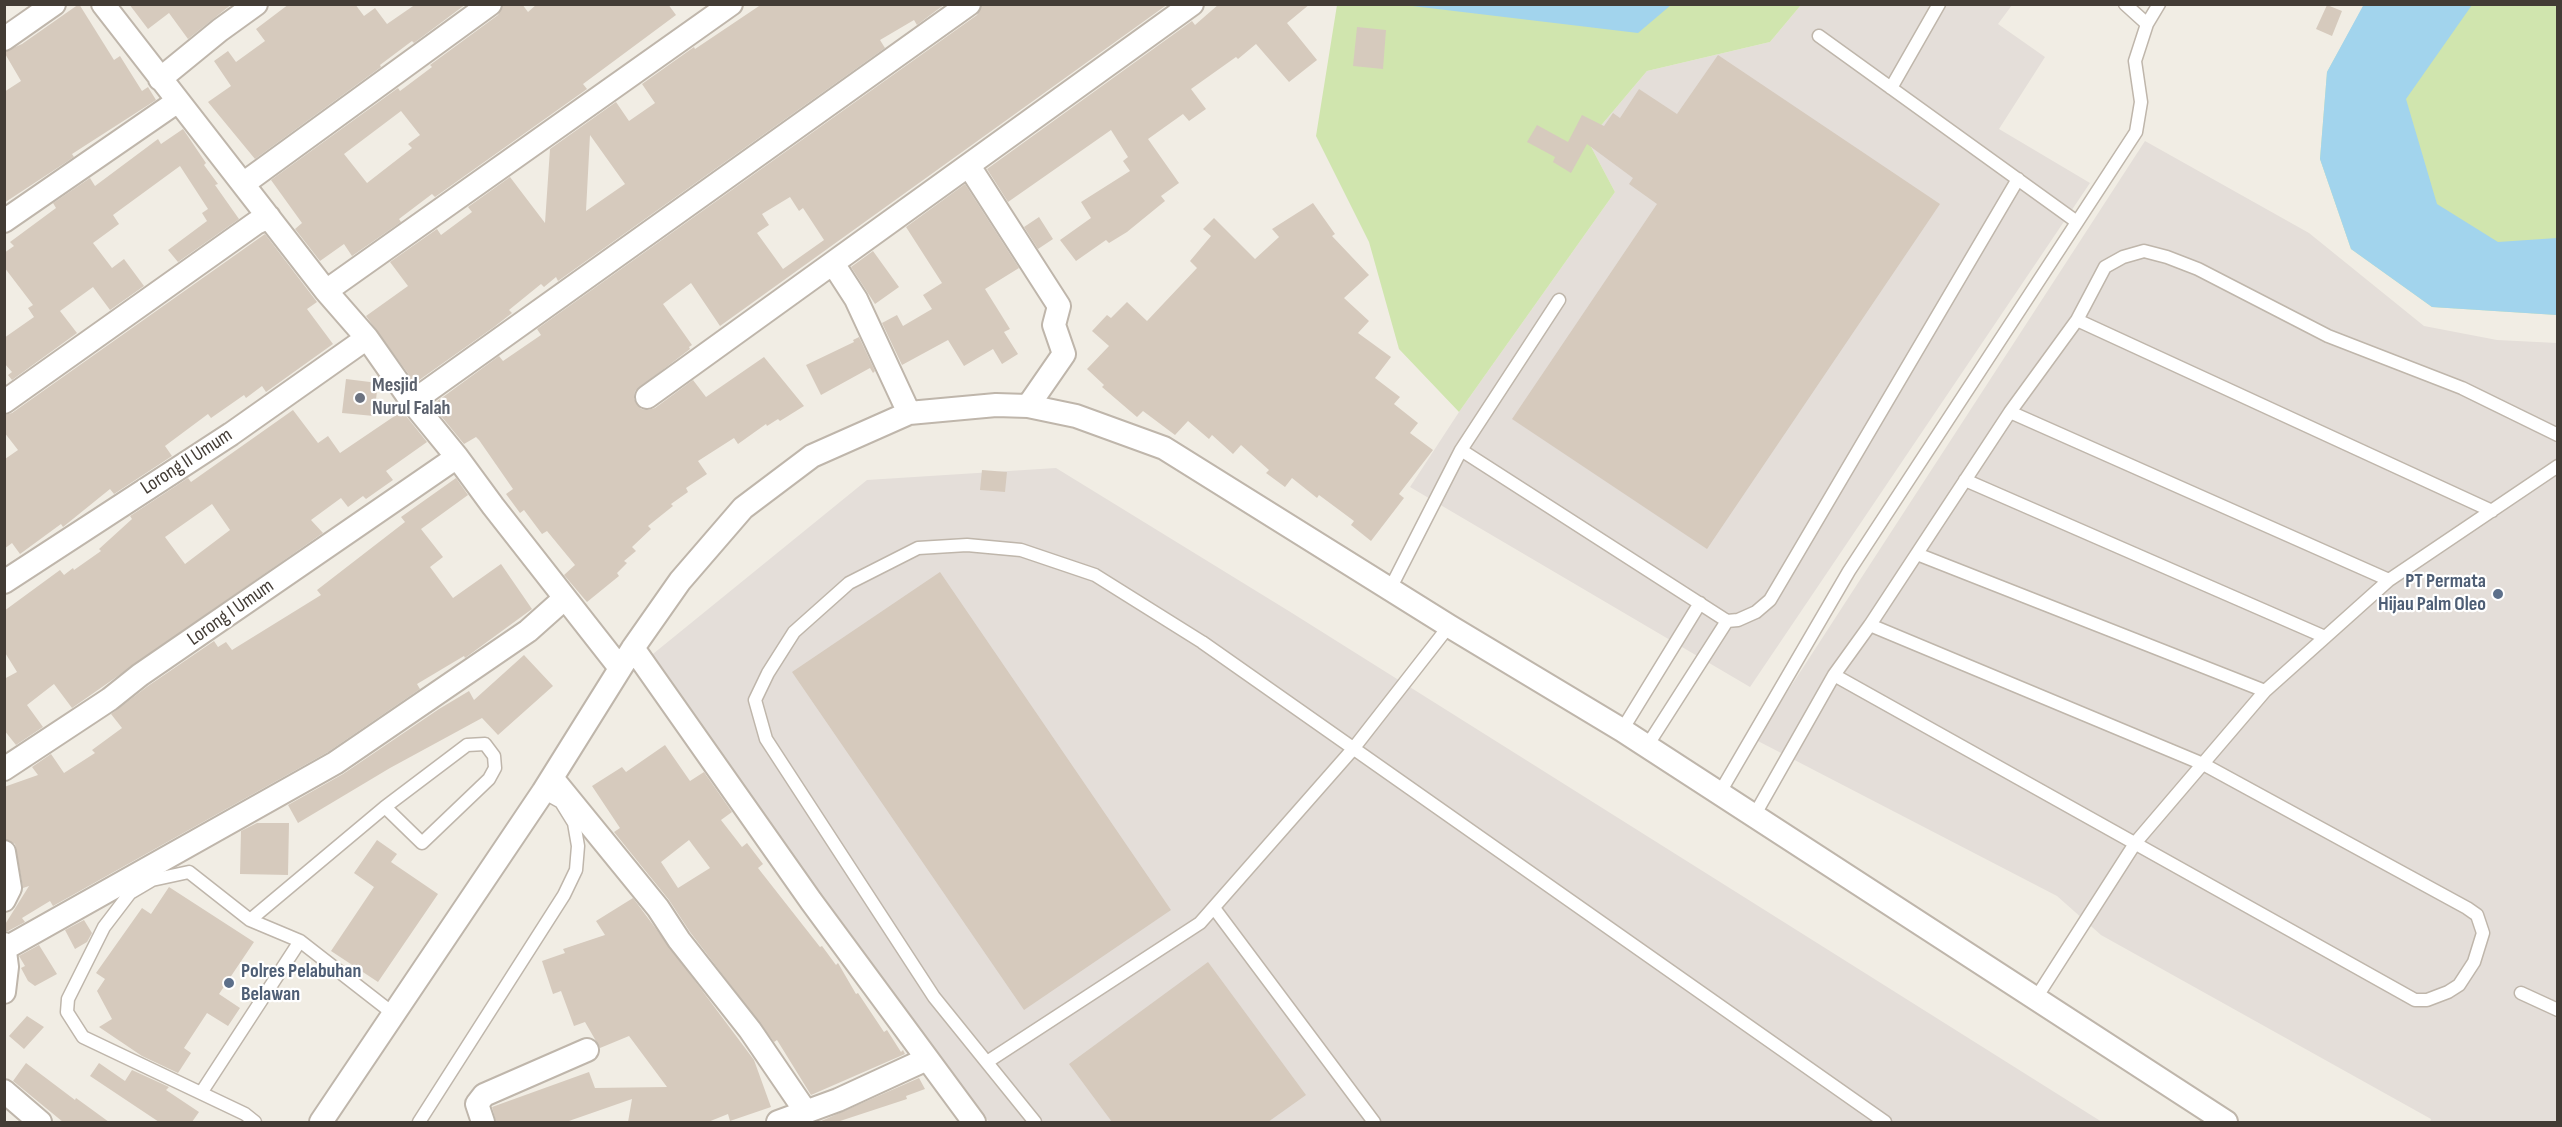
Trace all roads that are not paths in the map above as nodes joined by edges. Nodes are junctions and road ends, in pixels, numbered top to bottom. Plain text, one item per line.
1 (54, 4) edge
2 (103, 4) edge
3 (256, 4) edge
4 (490, 4) edge
5 (731, 4) edge
6 (969, 4) edge
7 (1192, 4) edge
8 (1939, 4) edge
9 (2125, 4) edge
10 (2159, 4) edge
11 (2147, 24) junction
12 (1819, 36) dead end
13 (4, 39) edge
14 (160, 79) junction
15 (1891, 88) junction
16 (178, 101) junction
17 (969, 166) junction
18 (2018, 179) junction
19 (243, 184) junction
20 (269, 217) junction
21 (4, 221) edge
22 (2077, 222) junction
23 (834, 265) junction
24 (326, 291) junction
25 (1559, 300) dead end
26 (2077, 320) junction
27 (367, 338) junction
28 (647, 397) dead end
29 (4, 402) edge
30 (412, 402) junction
31 (1028, 406) junction
32 (2010, 412) junction
33 (909, 413) junction
34 (2558, 435) edge
35 (1461, 450) junction
36 (457, 457) junction
37 (2558, 466) edge
38 (1965, 480) junction
39 (2492, 510) junction
40 (1917, 554) junction
41 (2389, 580) junction
42 (4, 582) edge
43 (1390, 589) junction
44 (565, 598) junction
45 (1700, 603) junction
46 (1727, 621) junction
47 (1870, 625) junction
48 (1449, 626) junction
49 (2325, 637) junction
50 (633, 648) junction
51 (620, 668) junction
52 (1834, 675) junction
53 (2265, 691) junction
54 (1622, 730) junction
55 (1647, 746) junction
56 (1353, 749) junction
57 (2203, 764) junction
58 (4, 769) edge
59 (547, 785) junction
60 (1719, 794) junction
61 (385, 807) junction
62 (1754, 816) junction
63 (2136, 842) junction
64 (4, 852) edge
65 (4, 900) edge
66 (1214, 908) junction
67 (250, 920) junction
68 (300, 941) junction
69 (5, 946) edge
70 (4, 992) edge
71 (2521, 993) dead end
72 (2036, 998) junction
73 (2558, 1010) edge
74 (395, 1015) junction
75 (587, 1050) dead end
76 (927, 1059) junction
77 (987, 1062) junction
78 (4, 1091) edge
79 (201, 1093) junction
80 (806, 1112) junction
81 (40, 1122) edge
82 (255, 1122) edge
83 (321, 1122) edge
84 (419, 1122) edge
85 (483, 1122) edge
86 (778, 1122) edge
87 (974, 1122) edge
88 (1035, 1122) edge
89 (1374, 1122) edge
90 (1885, 1122) edge
91 (2226, 1122) edge

1 - 13 street
2 - 14 street
3 - 14 street
4 - 19 street
5 - 24 street
6 - 30 street
7 - 17 street
8 - 15 lane
9 - 11 lane
10 - 11 lane
11 - 22 lane
12 - 15 lane
14 - 16 street
15 - 18 lane
16 - 19 street
16 - 21 street
17 - 23 street
17 - 31 street
18 - 22 lane
18 - 46 lane
19 - 20 street
20 - 24 street
20 - 29 street
22 - 60 lane
23 - 28 street
23 - 33 street
24 - 27 street
25 - 35 lane
26 - 32 lane
26 - 34 lane
26 - 39 lane
27 - 30 street
27 - 42 street, Lorong II Umum
30 - 36 street
31 - 33 street
31 - 43 street
32 - 38 lane
32 - 41 lane
33 - 50 street
35 - 43 lane
35 - 45 lane
36 - 44 street
36 - 58 street, Lorong I Umum
37 - 39 lane
38 - 40 lane
38 - 49 lane
39 - 41 lane
40 - 47 lane
40 - 53 lane
41 - 49 lane
43 - 48 street
44 - 51 street
44 - 69 street
45 - 46 lane
45 - 54 lane
46 - 55 lane
47 - 52 lane
47 - 57 lane
48 - 54 street
48 - 56 lane
49 - 53 lane
50 - 51 street
50 - 76 street
51 - 59 street
52 - 62 lane
52 - 63 lane
53 - 57 lane
54 - 55 street
55 - 60 street
56 - 66 lane
56 - 77 lane
56 - 90 lane
57 - 63 lane
57 - 63 lane
59 - 74 street
59 - 80 street
59 - 84 lane
60 - 62 street
61 - 61 lane
61 - 67 lane
62 - 72 street
63 - 72 lane
64 - 65 street
66 - 77 lane
66 - 89 lane
67 - 68 lane
67 - 79 lane
68 - 74 lane
68 - 79 lane
69 - 70 street
71 - 73 lane
72 - 91 street
74 - 83 street
75 - 85 street
76 - 80 street
76 - 87 street
77 - 88 lane
78 - 81 street
79 - 82 lane
80 - 86 street

